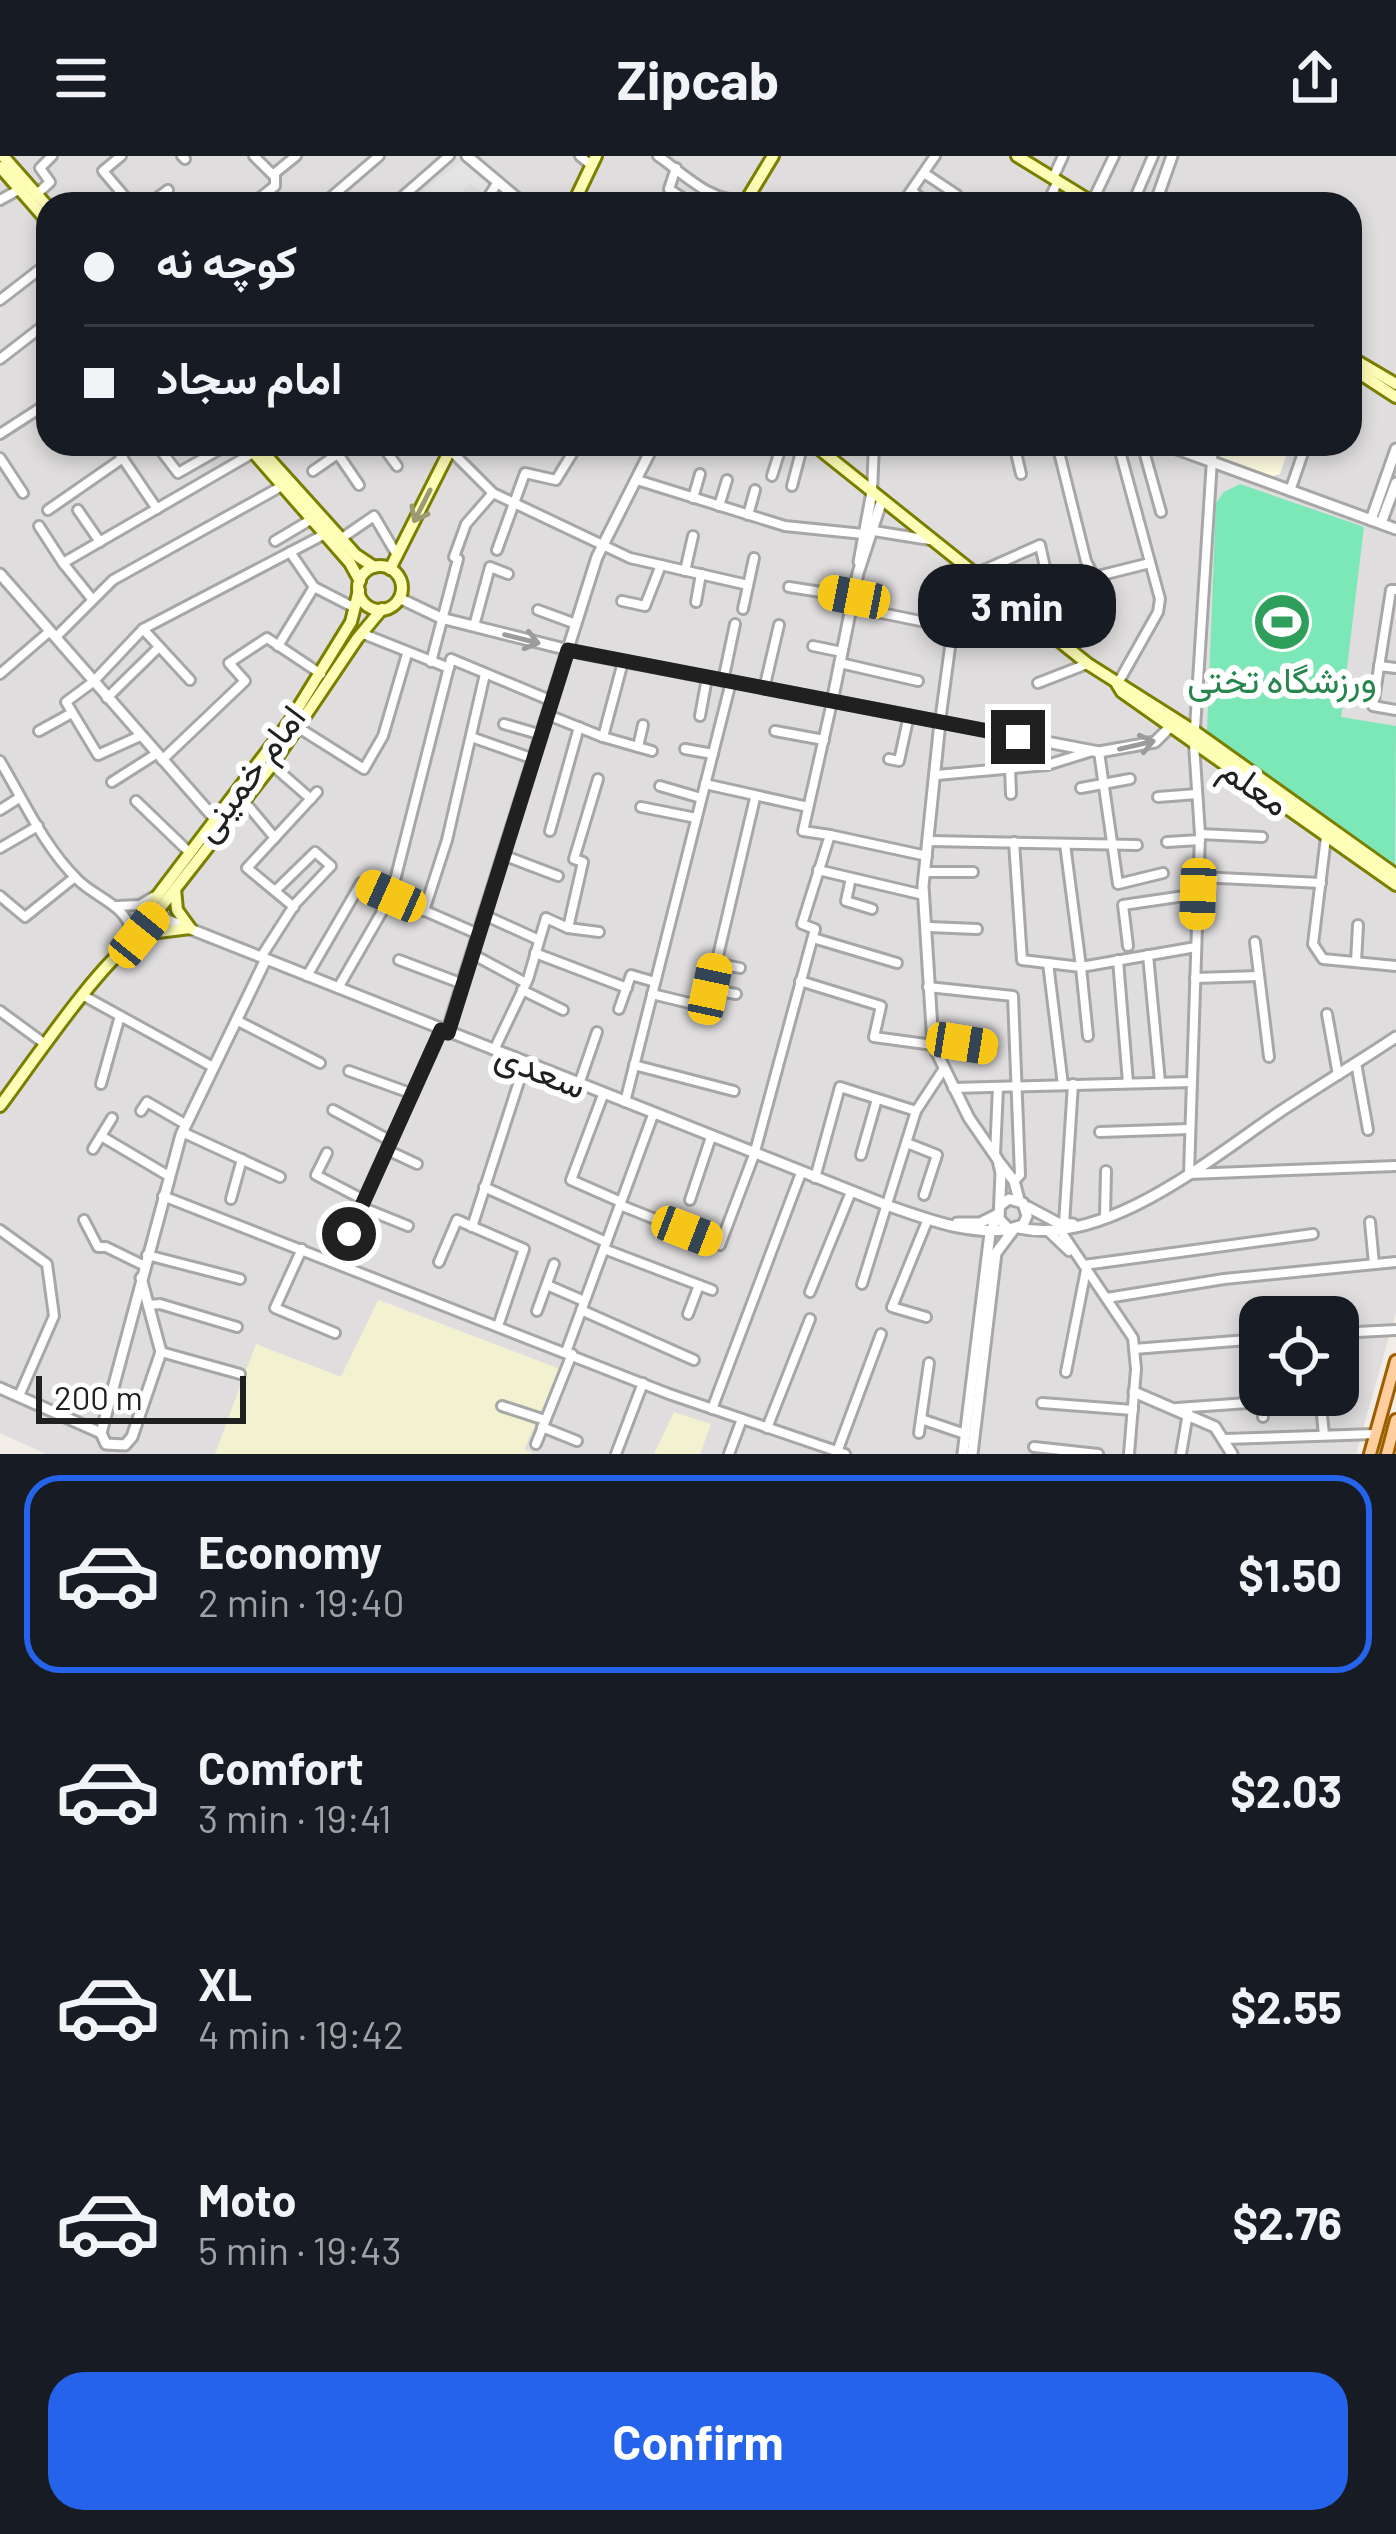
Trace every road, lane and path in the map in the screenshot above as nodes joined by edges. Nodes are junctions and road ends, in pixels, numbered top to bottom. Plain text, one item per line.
1 (3, 156) edge
2 (52, 156) edge
3 (121, 156) edge
4 (254, 156) edge
5 (296, 156) edge
6 (379, 156) edge
7 (449, 156) edge
8 (467, 156) edge
9 (580, 156) edge
10 (658, 156) edge
11 (773, 156) edge
12 (934, 156) edge
13 (1063, 156) edge
14 (1114, 156) edge
15 (1153, 156) edge
16 (1172, 156) edge
17 (1024, 158) edge
18 (594, 161) edge
19 (0, 166) edge
20 (676, 168) junction
21 (924, 173) junction
22 (275, 177) junction
23 (1055, 180) junction
24 (498, 182) junction
25 (20, 189) junction
26 (168, 190) dead end
27 (912, 191) edge
28 (39, 192) edge
29 (121, 192) edge
30 (165, 192) edge
31 (267, 192) edge
32 (337, 192) edge
33 (408, 192) edge
34 (492, 192) edge
35 (510, 192) edge
36 (579, 192) edge
37 (674, 192) edge
38 (710, 192) edge
39 (753, 192) edge
40 (954, 192) edge
41 (1051, 192) edge
42 (1075, 192) edge
43 (1098, 192) edge
44 (1138, 192) edge
45 (1159, 192) edge
46 (36, 193) edge
47 (0, 200) edge
48 (36, 208) edge
49 (36, 272) edge
50 (0, 300) edge
51 (36, 331) edge
52 (0, 358) edge
53 (1362, 364) edge
54 (1362, 376) edge
55 (1396, 384) edge
56 (1396, 397) edge
57 (36, 412) edge
58 (0, 434) edge
59 (1395, 454) edge
60 (165, 456) edge
61 (207, 456) edge
62 (238, 456) edge
63 (259, 456) edge
64 (261, 456) edge
65 (335, 456) edge
66 (339, 456) edge
67 (390, 456) edge
68 (446, 456) edge
69 (459, 456) edge
70 (571, 456) edge
71 (648, 456) edge
72 (778, 456) edge
73 (800, 456) edge
74 (828, 456) edge
75 (875, 456) edge
76 (1017, 456) edge
77 (1060, 456) edge
78 (1121, 456) edge
79 (1145, 456) edge
80 (1196, 456) edge
81 (1211, 456) edge
82 (1302, 456) edge
83 (0, 458) edge
84 (123, 458) joint
85 (1210, 461) junction
86 (397, 466) dead end
87 (313, 471) dead end
88 (700, 474) dead end
89 (1021, 474) dead end
90 (772, 476) dead end
91 (637, 480) junction
92 (727, 480) dead end
93 (1396, 483) edge
94 (359, 485) dead end
95 (282, 486) junction
96 (793, 487) dead end
97 (754, 490) dead end
98 (1290, 491) junction
99 (23, 493) dead end
100 (493, 493) junction
101 (877, 496) junction
102 (693, 498) junction
103 (514, 503) junction
104 (719, 506) junction
105 (157, 508) junction
106 (48, 510) dead end
107 (79, 510) dead end
108 (1161, 512) dead end
109 (748, 515) junction
110 (312, 519) junction
111 (1376, 522) junction
112 (39, 526) dead end
113 (1396, 529) edge
114 (325, 533) junction
115 (868, 533) junction
116 (693, 536) dead end
117 (340, 539) junction
118 (930, 540) junction
119 (275, 541) dead end
120 (100, 542) junction
121 (603, 545) junction
122 (497, 550) dead end
123 (290, 552) junction
124 (397, 555) junction
125 (754, 558) dead end
126 (1150, 562) junction
127 (63, 563) junction
128 (661, 565) junction
129 (961, 565) junction
130 (374, 567) junction
131 (390, 568) junction
132 (686, 571) junction
133 (0, 574) edge
134 (508, 574) dead end
135 (701, 574) junction
136 (974, 575) junction
137 (1047, 576) dead end
138 (359, 585) junction
139 (748, 585) junction
140 (10, 586) junction
141 (314, 587) junction
142 (789, 587) dead end
143 (1394, 590) edge
144 (0, 596) edge
145 (399, 598) junction
146 (92, 599) junction
147 (622, 601) dead end
148 (696, 602) dead end
149 (852, 602) junction
150 (356, 608) junction
151 (382, 609) junction
152 (743, 609) dead end
153 (538, 610) dead end
154 (441, 618) junction
155 (934, 623) dead end
156 (576, 624) junction
157 (735, 624) dead end
158 (474, 626) junction
159 (779, 626) dead end
160 (143, 628) junction
161 (361, 633) junction
162 (53, 634) junction
163 (278, 646) junction
164 (813, 646) dead end
165 (159, 647) junction
166 (568, 650) junction
167 (407, 654) junction
168 (841, 657) junction
169 (430, 662) junction
170 (622, 662) junction
171 (450, 664) junction
172 (1088, 664) junction
173 (1379, 666) junction
174 (1396, 668) edge
175 (0, 674) edge
176 (321, 674) junction
177 (485, 674) junction
178 (707, 678) junction
179 (190, 680) dead end
180 (918, 681) dead end
181 (93, 682) junction
182 (727, 682) junction
183 (1038, 682) dead end
184 (1118, 684) junction
185 (764, 688) junction
186 (107, 698) junction
187 (552, 700) junction
188 (832, 702) junction
189 (1396, 710) edge
190 (70, 714) junction
191 (548, 715) junction
192 (700, 716) dead end
193 (909, 716) junction
194 (940, 722) junction
195 (504, 724) dead end
196 (643, 725) dead end
197 (579, 727) junction
198 (299, 728) junction
199 (1170, 728) junction
200 (39, 731) dead end
201 (775, 731) dead end
202 (542, 735) junction
203 (140, 736) junction
204 (471, 737) junction
205 (603, 737) junction
206 (1195, 738) junction
207 (824, 740) junction
208 (638, 747) junction
209 (685, 749) dead end
210 (652, 751) dead end
211 (1096, 752) junction
212 (712, 754) junction
213 (159, 757) junction
214 (534, 759) junction
215 (889, 759) dead end
216 (0, 761) edge
217 (272, 765) junction
218 (1010, 768) junction
219 (673, 771) dead end
220 (937, 775) junction
221 (598, 779) dead end
222 (1130, 779) dead end
223 (112, 782) dead end
224 (1105, 783) junction
225 (705, 784) junction
226 (1081, 788) dead end
227 (1011, 794) dead end
228 (1197, 794) junction
229 (19, 797) junction
230 (1158, 797) dead end
231 (701, 798) junction
232 (755, 798) junction
233 (136, 801) dead end
234 (244, 801) junction
235 (641, 807) dead end
236 (808, 807) junction
237 (0, 810) edge
238 (696, 818) junction
239 (215, 819) junction
240 (38, 826) junction
241 (550, 831) dead end
242 (830, 836) junction
243 (1262, 836) dead end
244 (1326, 836) junction
245 (1200, 837) junction
246 (275, 838) junction
247 (929, 841) junction
248 (1014, 842) junction
249 (1167, 842) dead end
250 (1065, 844) junction
251 (1113, 844) junction
252 (1137, 845) dead end
253 (0, 848) edge
254 (190, 852) junction
255 (503, 855) junction
256 (927, 856) junction
257 (818, 870) junction
258 (925, 872) junction
259 (973, 872) dead end
260 (1163, 873) dead end
261 (1396, 875) edge
262 (559, 876) dead end
263 (75, 877) junction
264 (1198, 877) junction
265 (851, 878) junction
266 (1322, 884) junction
267 (1396, 885) edge
268 (175, 889) junction
269 (275, 891) junction
270 (160, 892) junction
271 (1198, 894) junction
272 (924, 895) junction
273 (0, 896) edge
274 (391, 896) junction
275 (115, 906) junction
276 (294, 907) junction
277 (872, 909) dead end
278 (424, 911) junction
279 (150, 913) junction
280 (484, 915) junction
281 (1358, 925) dead end
282 (929, 927) junction
283 (190, 928) junction
284 (568, 928) junction
285 (977, 929) dead end
286 (599, 932) dead end
287 (135, 933) junction
288 (478, 934) junction
289 (813, 938) junction
290 (539, 940) junction
291 (1255, 942) dead end
292 (1128, 946) dead end
293 (1196, 947) junction
294 (536, 953) junction
295 (472, 954) junction
296 (1148, 955) junction
297 (264, 958) junction
298 (1118, 960) junction
299 (399, 961) dead end
300 (1356, 962) junction
301 (715, 963) junction
302 (897, 963) dead end
303 (1048, 963) junction
304 (1396, 966) edge
305 (1081, 967) junction
306 (740, 968) dead end
307 (308, 976) junction
308 (1259, 976) junction
309 (1195, 978) junction
310 (800, 981) junction
311 (655, 982) junction
312 (463, 983) junction
313 (524, 987) junction
314 (928, 987) junction
315 (338, 988) junction
316 (627, 988) junction
317 (710, 989) junction
318 (652, 994) junction
319 (736, 994) dead end
320 (84, 996) junction
321 (620, 1009) dead end
322 (563, 1010) dead end
323 (0, 1011) edge
324 (1327, 1015) dead end
325 (120, 1016) junction
326 (236, 1020) junction
327 (444, 1031) junction
328 (597, 1032) dead end
329 (1088, 1036) dead end
330 (1396, 1036) edge
331 (933, 1042) junction
332 (46, 1044) junction
333 (991, 1048) dead end
334 (494, 1051) junction
335 (1269, 1057) dead end
336 (320, 1063) dead end
337 (525, 1064) junction
338 (1356, 1064) junction
339 (634, 1065) junction
340 (213, 1067) junction
341 (943, 1070) junction
342 (349, 1071) dead end
343 (1338, 1075) junction
344 (1160, 1082) junction
345 (1192, 1082) junction
346 (1128, 1083) junction
347 (101, 1084) dead end
348 (578, 1085) junction
349 (1068, 1085) junction
350 (1019, 1086) junction
351 (998, 1087) junction
352 (952, 1088) junction
353 (734, 1091) dead end
354 (412, 1094) junction
355 (603, 1095) junction
356 (877, 1099) junction
357 (624, 1103) junction
358 (0, 1106) edge
359 (333, 1110) dead end
360 (916, 1111) junction
361 (141, 1112) dead end
362 (653, 1114) junction
363 (112, 1118) dead end
364 (183, 1128) junction
365 (1190, 1129) junction
366 (1368, 1130) dead end
367 (1100, 1132) dead end
368 (101, 1136) junction
369 (710, 1137) junction
370 (907, 1143) junction
371 (389, 1146) junction
372 (94, 1149) dead end
373 (327, 1153) dead end
374 (754, 1155) junction
375 (861, 1155) dead end
376 (996, 1158) junction
377 (242, 1159) junction
378 (418, 1164) dead end
379 (1396, 1166) edge
380 (1106, 1171) dead end
381 (801, 1173) junction
382 (1189, 1174) junction
383 (167, 1175) junction
384 (280, 1177) dead end
385 (815, 1178) junction
386 (1014, 1180) junction
387 (484, 1187) junction
388 (850, 1192) junction
389 (923, 1195) dead end
390 (161, 1196) junction
391 (231, 1199) dead end
392 (690, 1199) dead end
393 (621, 1203) junction
394 (1022, 1203) junction
395 (363, 1204) junction
396 (889, 1206) junction
397 (999, 1209) junction
398 (1105, 1216) junction
399 (84, 1220) dead end
400 (934, 1221) junction
401 (1370, 1222) dead end
402 (408, 1226) dead end
403 (472, 1227) junction
404 (1017, 1228) junction
405 (1058, 1229) junction
406 (0, 1230) edge
407 (990, 1233) junction
408 (1312, 1234) dead end
409 (605, 1245) junction
410 (302, 1249) junction
411 (336, 1262) junction
412 (439, 1262) dead end
413 (1396, 1262) edge
414 (554, 1264) dead end
415 (1374, 1264) junction
416 (143, 1265) junction
417 (1084, 1268) junction
418 (240, 1279) dead end
419 (547, 1285) junction
420 (862, 1285) dead end
421 (699, 1286) junction
422 (712, 1290) dead end
423 (810, 1292) dead end
424 (1107, 1298) junction
425 (149, 1305) junction
426 (583, 1305) junction
427 (537, 1311) dead end
428 (688, 1314) dead end
429 (926, 1317) dead end
430 (810, 1319) dead end
431 (498, 1326) junction
432 (237, 1327) dead end
433 (1396, 1330) edge
434 (335, 1333) dead end
435 (1359, 1333) edge
436 (880, 1334) dead end
437 (1239, 1340) edge
438 (1134, 1348) junction
439 (161, 1352) junction
440 (569, 1353) junction
441 (694, 1360) dead end
442 (1396, 1361) edge
443 (929, 1363) dead end
444 (1066, 1372) dead end
445 (240, 1374) dead end
446 (643, 1383) junction
447 (0, 1388) edge
448 (1134, 1392) junction
449 (19, 1396) junction
450 (1042, 1403) dead end
451 (502, 1406) dead end
452 (712, 1409) junction
453 (1133, 1410) junction
454 (1183, 1410) junction
455 (1322, 1416) edge
456 (1263, 1417) dead end
457 (742, 1419) junction
458 (921, 1419) junction
459 (1395, 1423) edge
460 (544, 1424) junction
461 (767, 1428) junction
462 (100, 1433) junction
463 (919, 1433) dead end
464 (965, 1434) junction
465 (1375, 1434) junction
466 (1324, 1435) junction
467 (1225, 1439) junction
468 (577, 1441) dead end
469 (536, 1444) dead end
470 (1034, 1447) dead end
471 (111, 1450) edge
472 (824, 1451) edge
473 (841, 1453) edge
474 (616, 1454) edge
475 (729, 1454) edge
476 (963, 1454) edge
477 (972, 1454) edge
478 (1098, 1454) edge
479 (1129, 1454) edge
480 (1181, 1454) edge
481 (1232, 1454) edge
482 (1370, 1454) edge
483 (1387, 1454) edge

1 - 46 main road
2 - 28 street
3 - 29 street
4 - 22 street
5 - 22 street
6 - 32 street
7 - 33 street
8 - 24 street
9 - 18 street
10 - 20 street
11 - 39 main road
12 - 21 street
13 - 23 street
14 - 43 street
15 - 44 street
16 - 45 street
17 - 23 main road
18 - 36 main road
19 - 25 main road
20 - 37 street
20 - 38 street
21 - 27 street
21 - 40 street
22 - 31 street
23 - 41 street
23 - 42 main road
24 - 34 street
24 - 35 street
25 - 47 street
25 - 48 main road
26 - 30 street
49 - 50 street
51 - 52 street
53 - 55 main road
54 - 56 main road
57 - 58 street
59 - 111 street
60 - 61 street
62 - 105 street
63 - 95 main road
64 - 117 main road
65 - 87 street
66 - 94 street
67 - 86 street
68 -> 124 main road
69 - 100 street
70 - 103 street
71 - 91 street
72 - 90 street
73 - 96 street
74 - 101 main road, معلم
75 - 101 street
76 - 89 street
77 - 126 street
78 - 126 street
79 - 108 street
80 - 85 street
81 - 85 street
82 - 98 street
83 - 99 street
84 - 105 street
84 - 106 street
85 - 98 street
85 - 206 street
88 - 102 street
91 - 102 street
91 - 121 street
92 - 104 street
93 - 111 street
95 - 110 main road
95 - 146 street
97 - 109 street
98 - 111 street
100 - 103 street
100 - 154 street
101 - 115 street
101 - 118 main road, معلم
102 - 104 street
103 - 121 street
103 - 122 street
104 - 109 street
105 - 120 street
107 - 120 street
109 - 115 street
110 - 114 main road
110 - 119 street
111 - 113 street
112 - 127 street
114 - 123 street
114 - 138 main road
115 - 118 street
115 - 149 street
116 - 132 street
117 - 124 street
117 - 130 main road
118 - 129 main road, معلم
120 - 127 street
121 - 128 street
121 - 156 street
123 - 141 street
123 - 160 street
124 - 131 main road
125 - 139 street
126 - 184 street
127 - 146 street
128 - 132 street
128 - 147 street
129 - 136 main road, معلم
129 - 194 street
130 - 131 main road
130 - 138 main road
131 - 145 main road
132 - 135 street
133 - 140 street
134 - 158 street
135 - 139 street
135 - 148 street
136 - 137 street
136 - 172 main road, معلم
138 - 150 main road, امام خمینی
138 - 151 main road
139 - 152 street
140 - 144 street
140 - 162 street
141 - 150 street
141 - 163 street
142 - 149 street
143 - 173 street
145 - 151 main road
145 - 154 street
146 - 162 street
149 - 155 street
149 - 168 street
150 - 176 main road, امام خمینی
151 - 161 main road, امام خمینی
153 - 156 street
154 - 158 street
154 - 169 street
156 - 166 street
157 - 182 street
158 -> 166 street
159 - 185 street
160 - 165 street
160 - 181 street
161 - 167 street
161 - 198 main road, امام خمینی
162 - 175 street
162 - 181 street
163 - 176 street
163 - 213 street
164 - 168 street
165 - 179 street
165 - 186 street
166 - 170 street
166 - 187 street
167 - 169 street
167 - 198 street
168 - 180 street
168 - 188 street
169 - 171 street
170 - 178 street
170 - 205 street
171 - 177 street
171 - 274 street
172 - 183 street
172 - 184 main road, معلم
173 - 174 street
173 - 189 street
176 - 239 main road, امام خمینی
177 - 187 street
177 - 204 street
178 - 182 street
178 - 192 street
181 - 186 street
181 - 190 street
182 - 185 street
182 - 212 street
184 - 199 main road, معلم
184 - 206 main road, معلم
185 - 188 street
186 - 203 street
187 - 191 street
188 - 193 street
188 - 207 street
190 - 200 street
190 - 203 street
191 - 197 street
191 - 202 street
193 - 194 street
193 - 215 street
194 - 211 street
194 - 220 street
195 - 202 street
196 - 208 street
197 - 205 street
197 - 241 street
198 - 217 main road, امام خمینی
199 - 206 main road, معلم
211 -> 199 street
201 - 207 street
202 - 214 street
203 - 213 street
204 - 214 street
204 - 278 street
205 - 208 street
206 - 228 street
206 - 244 main road, معلم
206 - 261 main road, معلم
207 - 236 street
208 - 210 street
209 - 212 street
211 - 218 street
211 - 224 street
212 - 225 street
213 - 223 street
213 - 239 street
214 - 255 street
216 - 229 street
217 - 234 main road, امام خمینی
217 - 246 street
218 - 220 street
218 - 227 street
219 - 231 street
220 - 247 street
221 - 284 street
222 - 224 street
224 - 226 street
224 - 251 street
225 - 231 street
225 - 232 street
228 - 230 street
228 - 245 street
229 - 237 street
229 - 240 street
231 - 238 street
232 - 236 street
232 - 301 street
233 - 254 street
234 - 246 street
234 - 268 main road, امام خمینی
235 - 238 street
236 - 242 street
238 - 311 street
239 - 254 main road, امام خمینی
240 - 253 street
240 - 263 street
242 - 256 street
242 - 257 street
243 - 245 street
244 - 266 street
244 - 267 main road, معلم
245 - 249 street
245 - 264 street
246 - 269 street
247 - 248 street
247 - 256 street
248 - 250 street
248 - 303 street
250 - 251 street
250 - 305 street
251 - 252 street
251 - 260 street
254 - 270 main road, امام خمینی
255 - 262 street
255 - 280 street
256 - 258 street
257 - 265 street
257 - 289 street
258 - 259 street
258 - 272 street
263 - 273 street
263 - 275 street
264 - 266 street
264 - 271 street
265 - 272 street
265 - 277 street
266 - 300 street
268 - 279 main road, امام خمینی
268 - 283 main road
269 - 276 street
269 - 276 street
270 - 275 street
270 - 279 main road, امام خمینی
271 - 292 street
271 - 293 street
272 - 282 street
274 - 278 street
274 - 307 street
274 - 315 street
275 - 287 street
276 - 297 street
278 - 288 street
279 - 283 street, سعدی
279 - 287 main road, امام خمینی
280 - 288 street
280 - 290 street
281 - 300 street
282 - 285 street
282 - 314 street
283 - 287 main road
283 - 297 street, سعدی
284 - 286 street
284 - 290 street
287 - 320 main road, امام خمینی
288 - 295 street
289 - 302 street
289 - 310 street
290 - 294 street
291 - 308 street
293 - 296 street
293 - 309 street
294 - 313 street
294 - 316 street
295 - 312 street
295 - 313 street
296 - 298 street
296 - 344 street
297 - 307 street, سعدی
297 - 326 street
298 - 305 street
298 - 346 street
299 - 312 street
300 - 304 street
301 - 306 street
301 - 317 street
303 - 305 street
303 - 349 street
305 - 329 street
307 - 315 street, سعدی
308 - 309 street
308 - 335 street
309 - 345 street
310 - 331 street
310 - 374 street
311 - 316 street
311 - 318 street
312 - 327 street
313 - 322 street
313 - 334 street
314 - 331 street
314 - 350 street
315 - 327 street, سعدی
316 - 321 street
317 - 318 street
317 - 319 street
318 - 339 street
320 - 325 street
320 - 332 main road, امام خمینی
323 - 332 street
324 - 343 street
325 - 340 street
325 - 347 street
326 - 336 street
326 - 340 street
327 - 334 street, سعدی
327 - 354 street
328 - 348 street
330 - 338 street
331 - 333 street
331 - 341 street
332 - 358 main road, امام خمینی
334 - 337 street, سعدی
337 - 348 street, سعدی
337 - 387 street
338 - 343 street
338 - 366 street
339 - 353 street
339 - 357 street
340 - 364 street
341 - 352 street
341 - 360 street
342 - 354 street
343 - 382 street
344 - 345 street
344 - 346 street
345 - 365 street
346 - 349 street
348 - 355 street, سعدی
349 - 350 street
349 - 405 street
350 - 351 street
350 - 386 street
351 - 352 street
351 - 376 street
352 - 376 street
354 - 371 street
355 - 357 street, سعدی
355 - 393 street
356 - 360 street
356 - 375 street
356 - 385 street
357 - 362 street, سعدی
359 - 371 street
360 - 370 street
361 - 364 street
362 - 369 street, سعدی
362 - 393 street
363 - 368 street
364 - 377 street
364 - 383 street
365 - 367 street
365 - 382 street
368 - 372 street
368 - 383 street
369 - 374 street, سعدی
369 - 392 street
370 - 389 street
370 - 396 street
371 - 378 street
371 - 395 street
373 - 395 street
374 - 381 street, سعدی
374 - 393 street
376 - 386 street
376 - 397 street
377 - 384 street
377 - 391 street
379 - 382 street
380 - 398 street
381 - 385 street, سعدی
381 - 452 street
382 - 398 street
383 - 390 street
385 - 388 street, سعدی
386 - 394 street
387 - 403 street
387 - 409 street
388 - 396 street, سعدی
388 - 423 street
390 - 410 street
390 - 416 street
393 - 409 street
394 - 397 street
394 - 404 street
394 - 405 street
395 - 402 street
395 - 411 street
396 - 400 street, سعدی
396 - 420 street
397 - 400 street, سعدی
397 - 404 street
397 - 407 street
398 - 405 street
399 - 416 street
400 - 407 street, سعدی
400 - 429 street
401 - 415 street
403 - 412 street
403 - 431 street
404 - 405 street, سعدی
404 - 407 street, سعدی
404 - 477 street
405 - 417 street
406 - 449 street
407 - 464 street
408 - 417 street
409 - 421 street
409 - 426 street
410 - 411 street
410 - 434 street
411 - 431 street
413 - 415 street
414 - 419 street
415 - 424 street
416 - 418 street
416 - 425 street
416 - 462 street
417 - 424 street
417 - 444 street
419 - 426 street
419 - 427 street
421 - 422 street
421 - 428 street
424 - 438 street
425 - 432 street
425 - 439 street
426 - 440 street
426 - 441 street
430 - 461 street
431 - 440 street
433 - 435 street
436 - 473 street
437 - 438 street
438 - 448 street
439 - 445 street
439 - 471 street
440 - 446 street
440 - 460 street
442 - 465 main road
443 - 458 street
446 - 452 street
446 - 474 street
447 - 449 street
448 - 453 street
448 - 454 street
449 - 462 street
450 - 453 street
451 - 460 street
452 - 457 street
453 - 479 street
454 - 456 street
454 - 467 street
454 - 480 street
455 - 466 street
457 - 461 street
457 - 475 street
458 - 463 street
458 - 464 street
459 - 483 main road
460 - 468 street
460 - 469 street
461 - 472 street
462 - 471 street
464 - 476 street
465 - 466 street
465 - 482 main road
466 - 467 street
467 - 481 street
470 - 478 street
472 - 473 street

